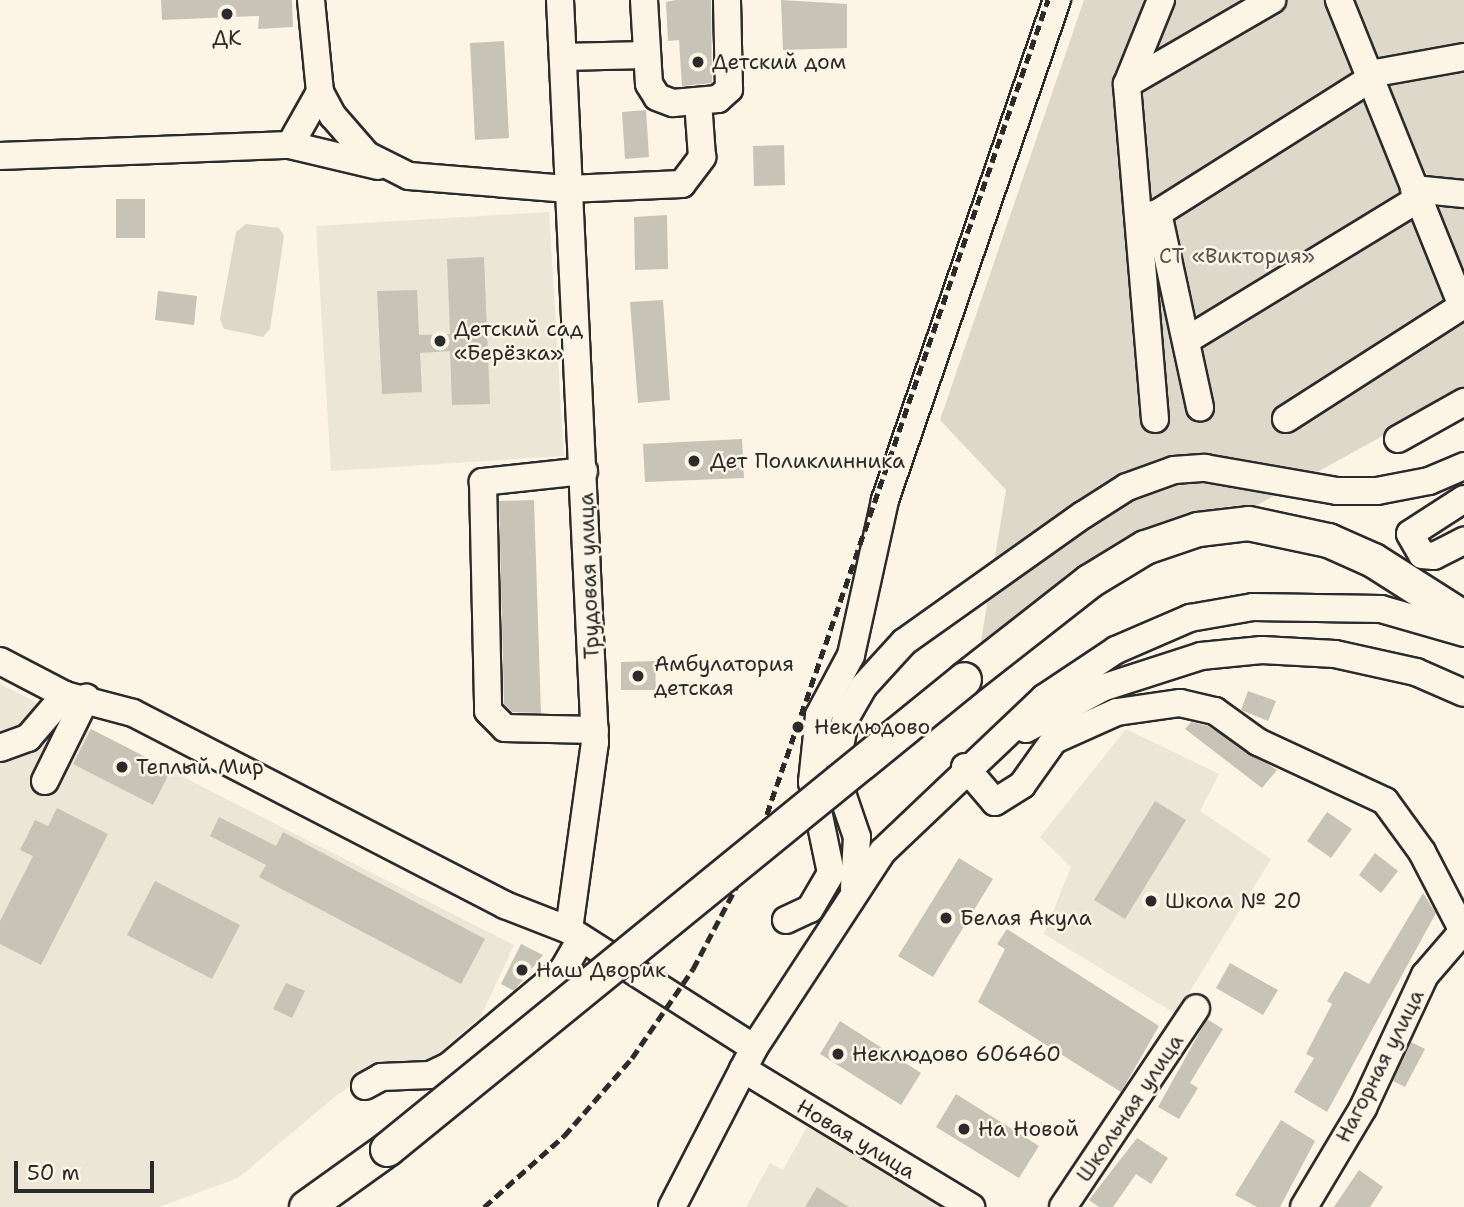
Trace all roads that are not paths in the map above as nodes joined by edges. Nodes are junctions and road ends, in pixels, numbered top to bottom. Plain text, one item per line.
1 (311, 0) edge
2 (560, 0) edge
3 (644, 0) edge
4 (727, 0) edge
5 (1057, 0) edge
6 (1161, 0) edge
7 (1272, 0) edge
8 (1339, 0) edge
9 (645, 55) junction
10 (564, 57) junction
11 (1464, 57) edge
12 (1369, 78) junction
13 (1127, 84) junction
14 (320, 92) junction
15 (698, 101) junction
16 (290, 145) junction
17 (0, 156) edge
18 (383, 167) junction
19 (568, 189) junction
20 (1416, 194) junction
21 (1464, 194) edge
22 (1148, 215) junction
23 (1187, 340) junction
24 (1464, 402) edge
25 (1200, 408) dead end
26 (1155, 419) dead end
27 (1286, 419) dead end
28 (1398, 439) dead end
29 (1464, 466) edge
30 (584, 471) junction
31 (1429, 481) junction
32 (1455, 503) edge
33 (1464, 541) edge
34 (1464, 618) edge
35 (859, 620) junction
36 (1464, 633) edge
37 (0, 661) edge
38 (880, 665) junction
39 (1464, 693) edge
40 (76, 697) junction
41 (595, 730) junction
42 (0, 748) edge
43 (975, 758) junction
44 (45, 781) dead end
45 (853, 893) junction
46 (810, 909) junction
47 (786, 920) dead end
48 (826, 931) junction
49 (1463, 931) edge
50 (575, 936) junction
51 (1196, 1007) dead end
52 (748, 1059) junction
53 (365, 1086) dead end
54 (683, 1181) junction
55 (306, 1207) edge
56 (661, 1207) edge
57 (672, 1207) edge
58 (971, 1207) edge
59 (1063, 1207) edge
60 (1304, 1207) edge

1 - 14 street
2 - 10 street, Трудовая улица
3 - 9 street
4 - 15 street
5 - 35 street
6 - 13 street
7 - 13 street
8 - 12 street
9 - 10 street
9 - 15 street
10 - 19 street, Трудовая улица
11 - 12 street
12 - 20 street
12 - 22 street
13 - 22 street
14 - 16 street
14 - 18 street
15 - 19 street
16 - 17 street
16 - 18 street
18 - 19 street
19 - 30 street, Трудовая улица
20 - 21 street
20 - 23 street
20 - 27 street
22 - 23 street
22 - 26 street
23 - 25 street
24 - 28 street
29 - 31 street
30 - 41 street, Трудовая улица
30 - 41 street
31 - 32 street
31 - 38 street
32 - 33 street
34 - 55 main road, bridge
35 - 38 street
35 - 46 street
36 - 43 street
37 - 40 street
38 - 45 street
39 - 43 street
40 - 42 street
40 - 44 street
40 - 50 street
41 - 50 street, Трудовая улица
43 - 45 street
43 - 49 street
45 - 48 street
46 - 47 street
46 - 48 street
48 - 52 street
49 - 60 street, Нагорная улица
50 - 52 street
50 - 53 street
51 - 59 street, Школьная улица
52 - 54 street
52 - 58 street, Новая улица
54 - 56 street
54 - 57 street

